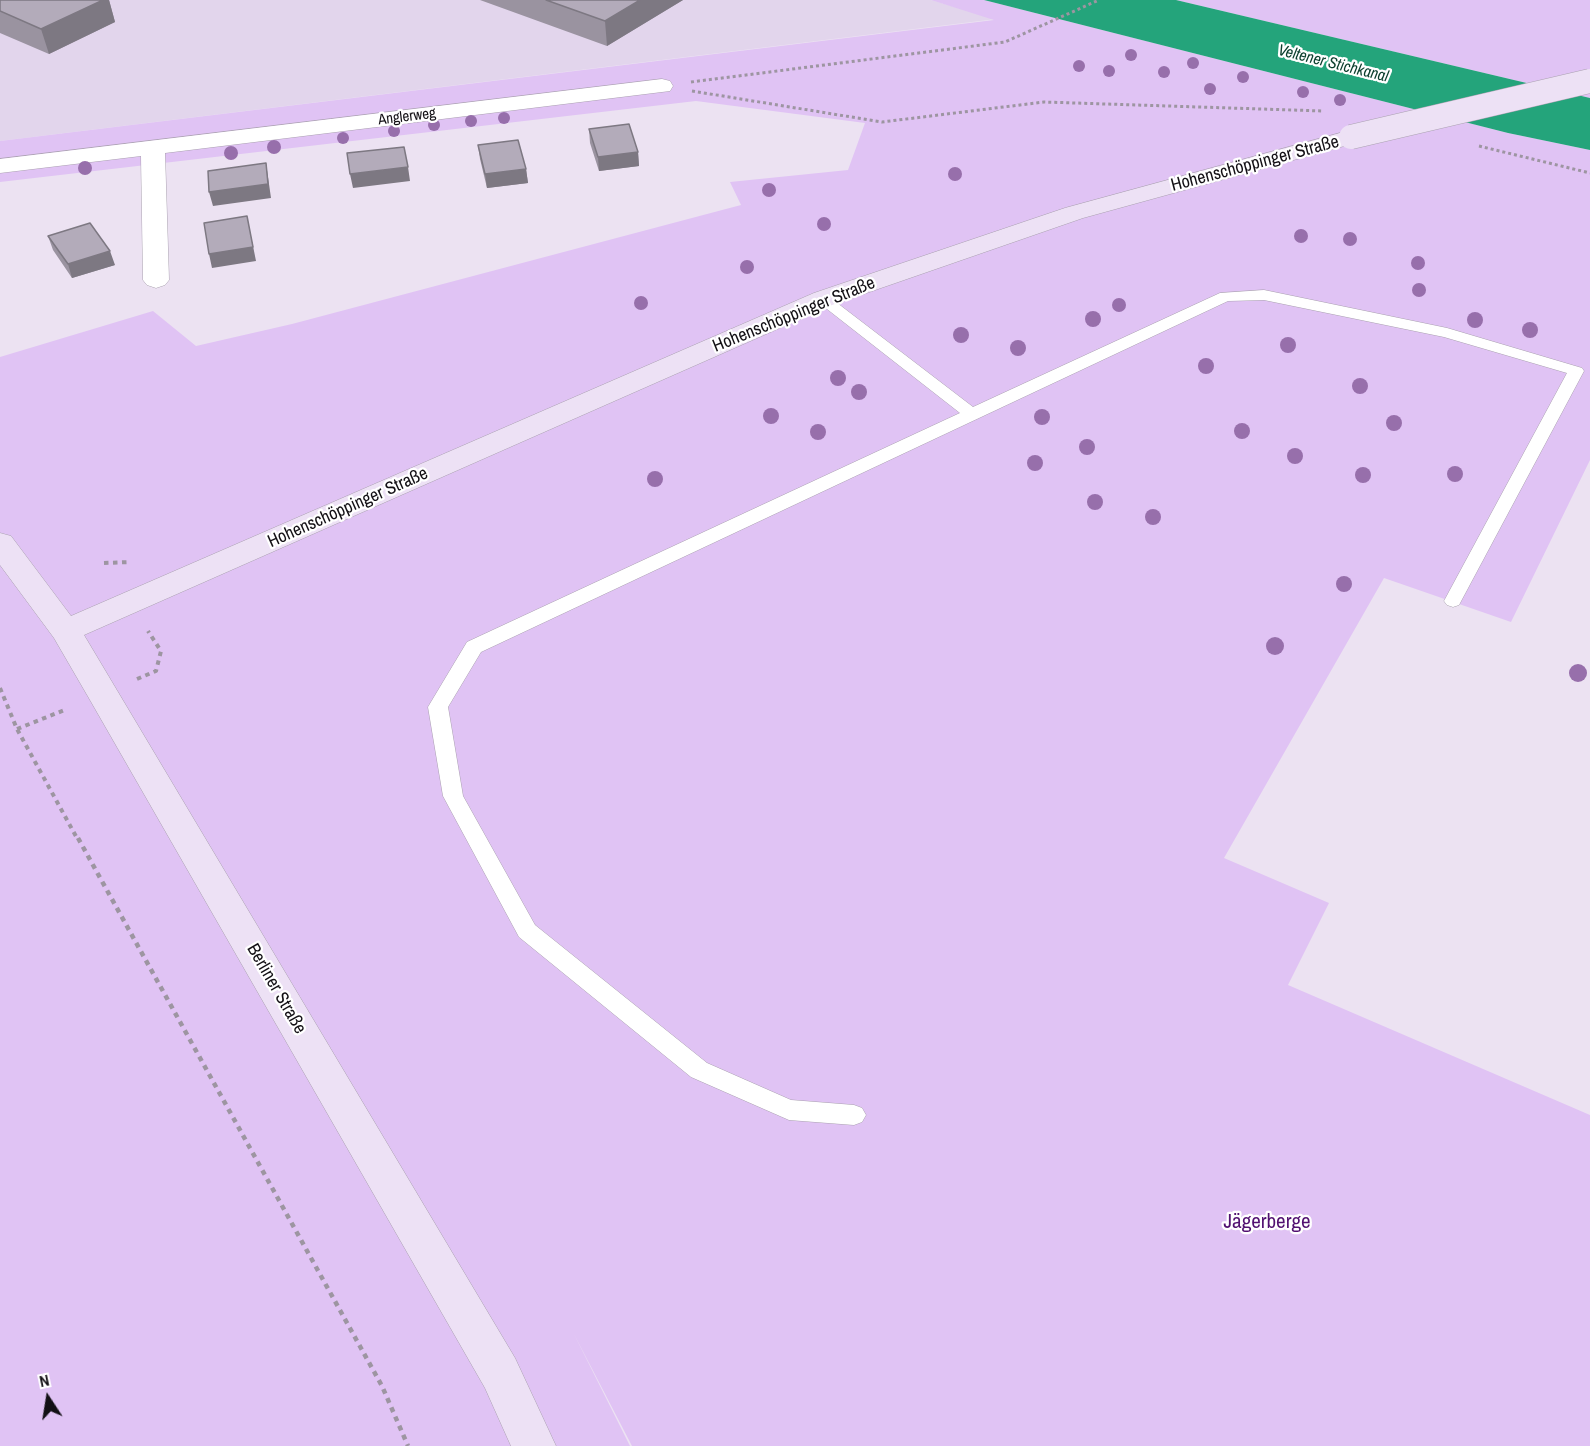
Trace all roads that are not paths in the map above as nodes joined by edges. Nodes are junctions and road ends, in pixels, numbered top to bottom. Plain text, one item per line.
1 (1590, 81) edge
2 (662, 86) road end
3 (153, 148) junction
4 (0, 166) edge
5 (156, 280) dead end
6 (823, 299) junction
7 (1583, 373) edge
8 (972, 414) junction
9 (0, 543) edge
10 (1453, 601) dead end
11 (65, 631) junction
12 (854, 1115) dead end
13 (534, 1446) edge

1 - 6 main road, Hohenschöppinger Straße, bridge
2 - 3 street, Anglerweg
3 - 4 street, Anglerweg
3 - 5 street
6 - 8 lane
6 - 11 main road, Hohenschöppinger Straße
7 - 8 lane
7 - 10 lane
8 - 12 lane
9 - 11 main road, Berliner Straße
11 - 13 main road, Berliner Straße

